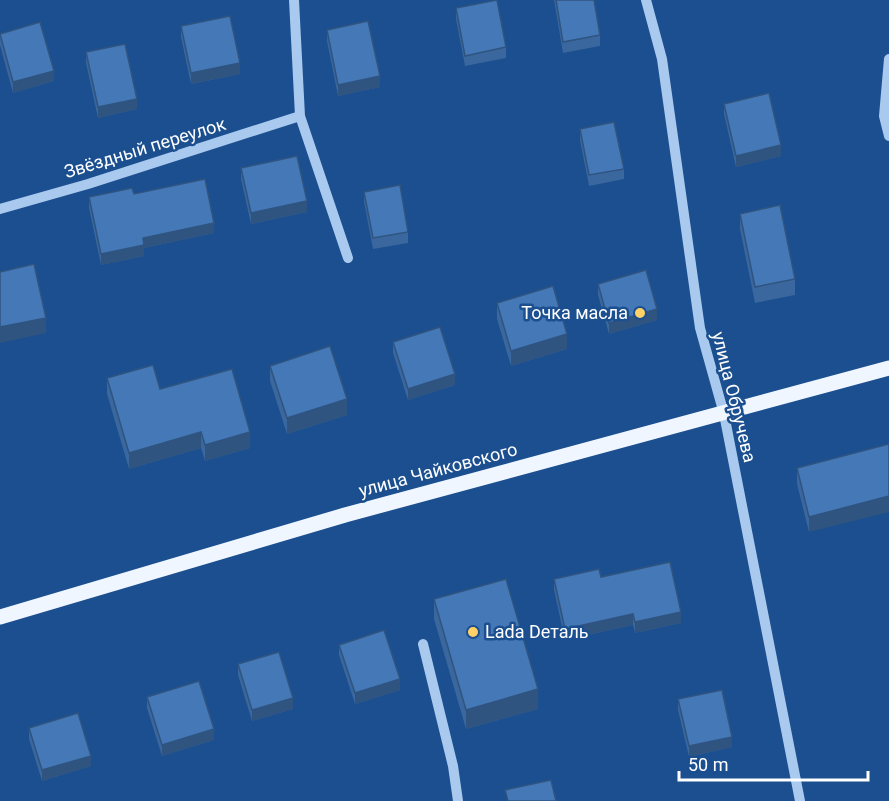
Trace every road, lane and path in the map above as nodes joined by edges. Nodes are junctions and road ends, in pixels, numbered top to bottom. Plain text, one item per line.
1 (294, 0) edge
2 (646, 0) edge
3 (889, 59) edge
4 (300, 117) junction
5 (889, 136) edge
6 (0, 209) edge
7 (348, 258) dead end
8 (889, 368) edge
9 (724, 414) junction
10 (0, 617) edge
11 (423, 644) dead end
12 (458, 801) edge
13 (800, 801) edge

1 - 4 street
2 - 9 street, улица Обручева
3 - 5 street
4 - 6 street, Звёздный переулок
4 - 7 street
8 - 9 main road, улица Чайковского
9 - 10 main road, улица Чайковского
9 - 13 street, улица Обручева
11 - 12 street

